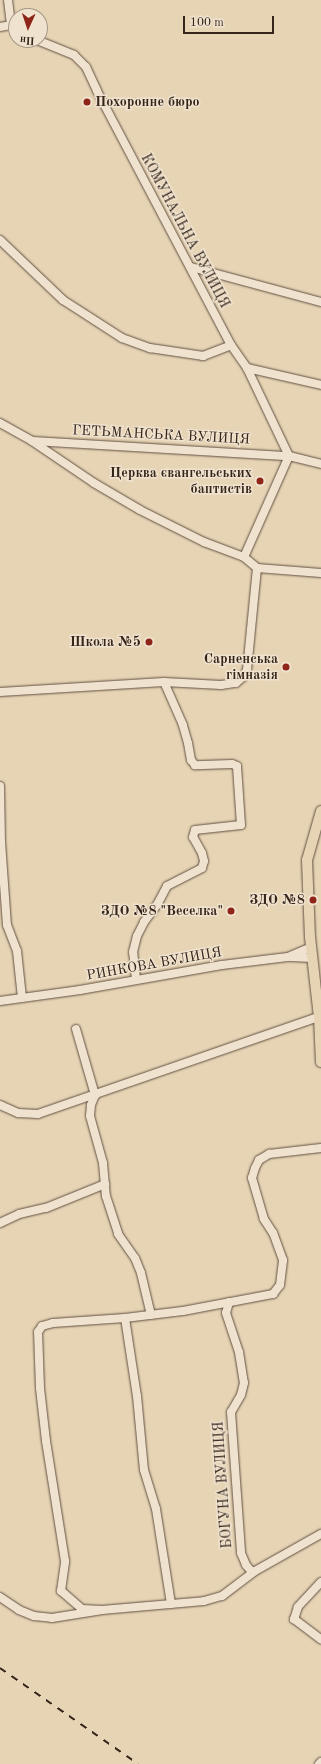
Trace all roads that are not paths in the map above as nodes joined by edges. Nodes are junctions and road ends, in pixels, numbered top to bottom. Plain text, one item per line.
1 (48, 44) edge
2 (0, 240) edge
3 (191, 268) junction
4 (321, 302) edge
5 (231, 345) junction
6 (246, 368) junction
7 (321, 385) edge
8 (0, 423) edge
9 (32, 441) junction
10 (289, 456) junction
11 (321, 464) edge
12 (244, 557) junction
13 (257, 568) junction
14 (321, 573) edge
15 (164, 682) junction
16 (0, 692) edge
17 (0, 786) edge
18 (321, 811) edge
19 (311, 947) junction
20 (288, 957) junction
21 (312, 958) junction
22 (136, 979) junction
23 (22, 998) junction
24 (0, 1002) edge
25 (320, 1016) edge
26 (76, 1029) dead end
27 (321, 1062) edge
28 (95, 1096) junction
29 (0, 1105) edge
30 (321, 1148) edge
31 (105, 1184) junction
32 (0, 1223) edge
33 (229, 1302) junction
34 (151, 1315) junction
35 (125, 1318) junction
36 (321, 1534) edge
37 (252, 1572) junction
38 (321, 1582) edge
39 (0, 1597) edge
40 (171, 1604) junction
41 (102, 1610) junction
42 (321, 1639) edge

1 - 3 street, КОМУНАЛЬНА ВУЛИЦЯ
2 - 5 street
3 - 4 street
3 - 5 street, КОМУНАЛЬНА ВУЛИЦЯ
5 - 6 street, КОМУНАЛЬНА ВУЛИЦЯ
6 - 7 street
6 - 10 street, КОМУНАЛЬНА ВУЛИЦЯ
8 - 9 street
9 - 10 street, ГЕТЬМАНСЬКА ВУЛИЦЯ
9 - 12 street
10 - 11 street, ГЕТЬМАНСЬКА ВУЛИЦЯ
10 - 12 street
12 - 13 street
13 - 14 street
13 - 15 street
15 - 16 street
15 - 22 street
17 - 23 street
18 - 19 main road
19 - 20 street, РИНКОВА ВУЛИЦЯ
19 - 21 main road
20 - 21 street
20 - 22 street, РИНКОВА ВУЛИЦЯ
21 - 25 main road
22 - 23 street, РИНКОВА ВУЛИЦЯ
23 - 24 street, РИНКОВА ВУЛИЦЯ
25 - 27 main road
25 - 28 street
26 - 28 street
28 - 29 street
28 - 31 street
30 - 33 street
31 - 32 street
31 - 34 street
33 - 34 street
33 - 37 street, БОГУНА ВУЛИЦЯ
34 - 35 street
35 - 40 street
35 - 41 street
36 - 37 street
37 - 40 street
38 - 42 street
39 - 41 street
40 - 41 street

